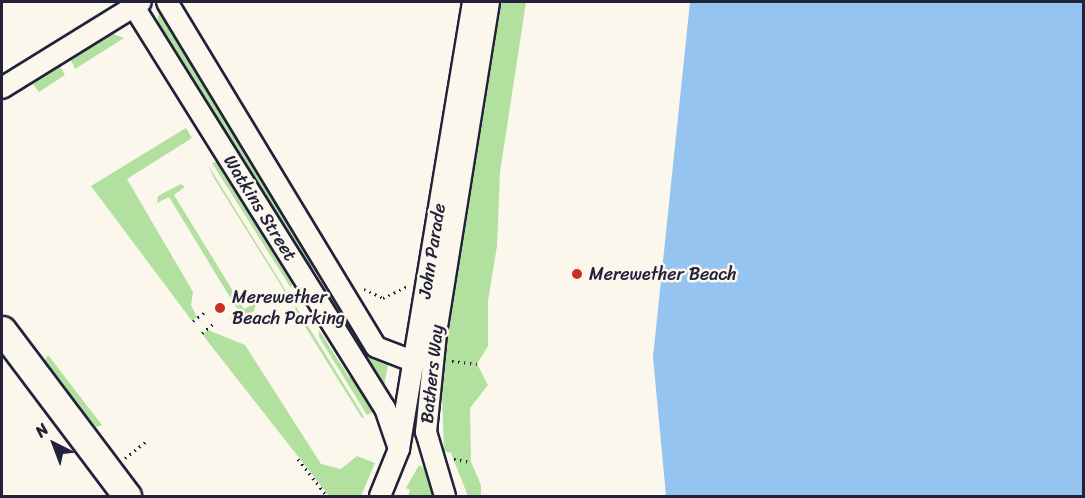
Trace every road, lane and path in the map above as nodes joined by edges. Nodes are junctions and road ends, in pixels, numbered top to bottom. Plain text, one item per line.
1 (167, 2) edge
2 (473, 2) edge
3 (489, 2) edge
4 (135, 3) edge
5 (2, 88) edge
6 (408, 286) dead end
7 (362, 288) dead end
8 (205, 312) dead end
9 (193, 321) dead end
10 (213, 324) dead end
11 (2, 330) edge
12 (202, 333) dead end
13 (441, 359) dead end
14 (415, 362) junction
15 (477, 364) dead end
16 (147, 441) dead end
17 (399, 449) junction
18 (298, 459) dead end
19 (450, 459) dead end
20 (471, 462) dead end
21 (108, 471) junction
22 (127, 496) edge
23 (327, 496) edge
24 (380, 496) edge
25 (446, 496) edge

1 - 14 street, Watkins Street
2 - 14 street, John Parade
3 - 25 street, Bathers Way
4 - 5 street
4 - 17 street, Watkins Street
6 - 7 path
8 - 9 path
10 - 12 path
11 - 21 main road
13 - 15 path
14 - 17 street, John Parade
16 - 21 path
17 - 24 street, John Parade
18 - 23 path
19 - 20 path
21 - 22 main road

